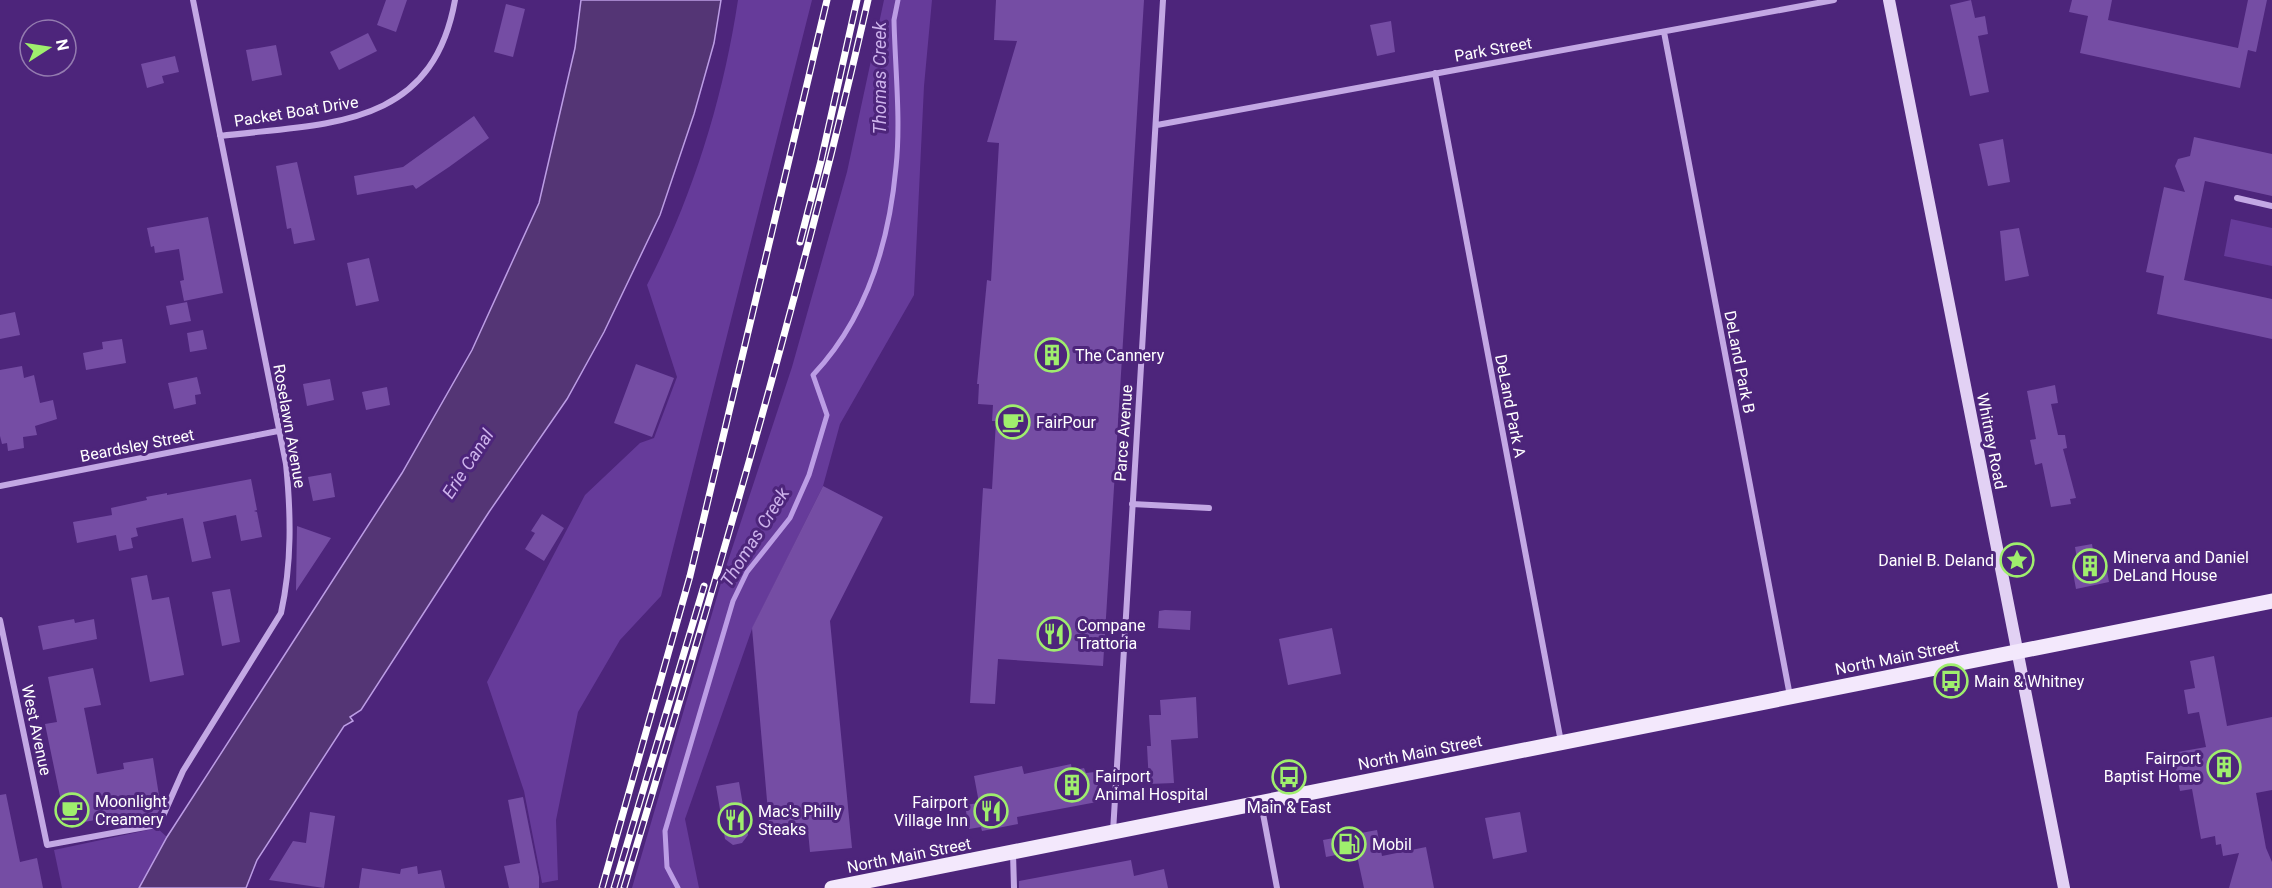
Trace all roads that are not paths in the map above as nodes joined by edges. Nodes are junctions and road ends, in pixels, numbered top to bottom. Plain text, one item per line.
1 (193, 0) edge
2 (456, 0) edge
3 (1163, 0) edge
4 (1834, 0) edge
5 (1889, 0) edge
6 (1664, 32) junction
7 (1435, 74) junction
8 (1157, 124) junction
9 (220, 136) junction
10 (2237, 198) dead end
11 (2272, 206) edge
12 (278, 431) junction
13 (0, 486) edge
14 (1132, 504) junction
15 (1209, 508) dead end
16 (2272, 601) edge
17 (0, 620) edge
18 (1, 634) edge
19 (2016, 651) junction
20 (1790, 697) junction
21 (1561, 743) junction
22 (1261, 803) junction
23 (1113, 832) junction
24 (47, 845) joint
25 (1013, 852) junction
26 (832, 888) edge
27 (1014, 888) edge
28 (1277, 888) edge
29 (2064, 888) edge

1 - 9 street, Roselawn Avenue
2 - 9 street, Packet Boat Drive
3 - 8 street, Parce Avenue
4 - 6 street, Park Street
5 - 19 main road, Whitney Road
6 - 7 street, Park Street
6 - 20 street, DeLand Park B
7 - 8 street, Park Street
7 - 21 street, DeLand Park A
8 - 14 street, Parce Avenue
9 - 12 street, Roselawn Avenue
10 - 11 street
12 - 13 street, Beardsley Street
12 - 24 street, Roselawn Avenue
14 - 15 street
14 - 23 street, Parce Avenue
16 - 19 main road, North Main Street
17 - 18 street, West Avenue
18 - 24 street, West Avenue
19 - 20 main road, North Main Street
19 - 29 main road, Whitney Road
20 - 21 main road, North Main Street
21 - 22 main road, North Main Street
22 - 23 main road, North Main Street
22 - 28 street
23 - 25 main road, North Main Street
25 - 26 main road, North Main Street
25 - 27 street

